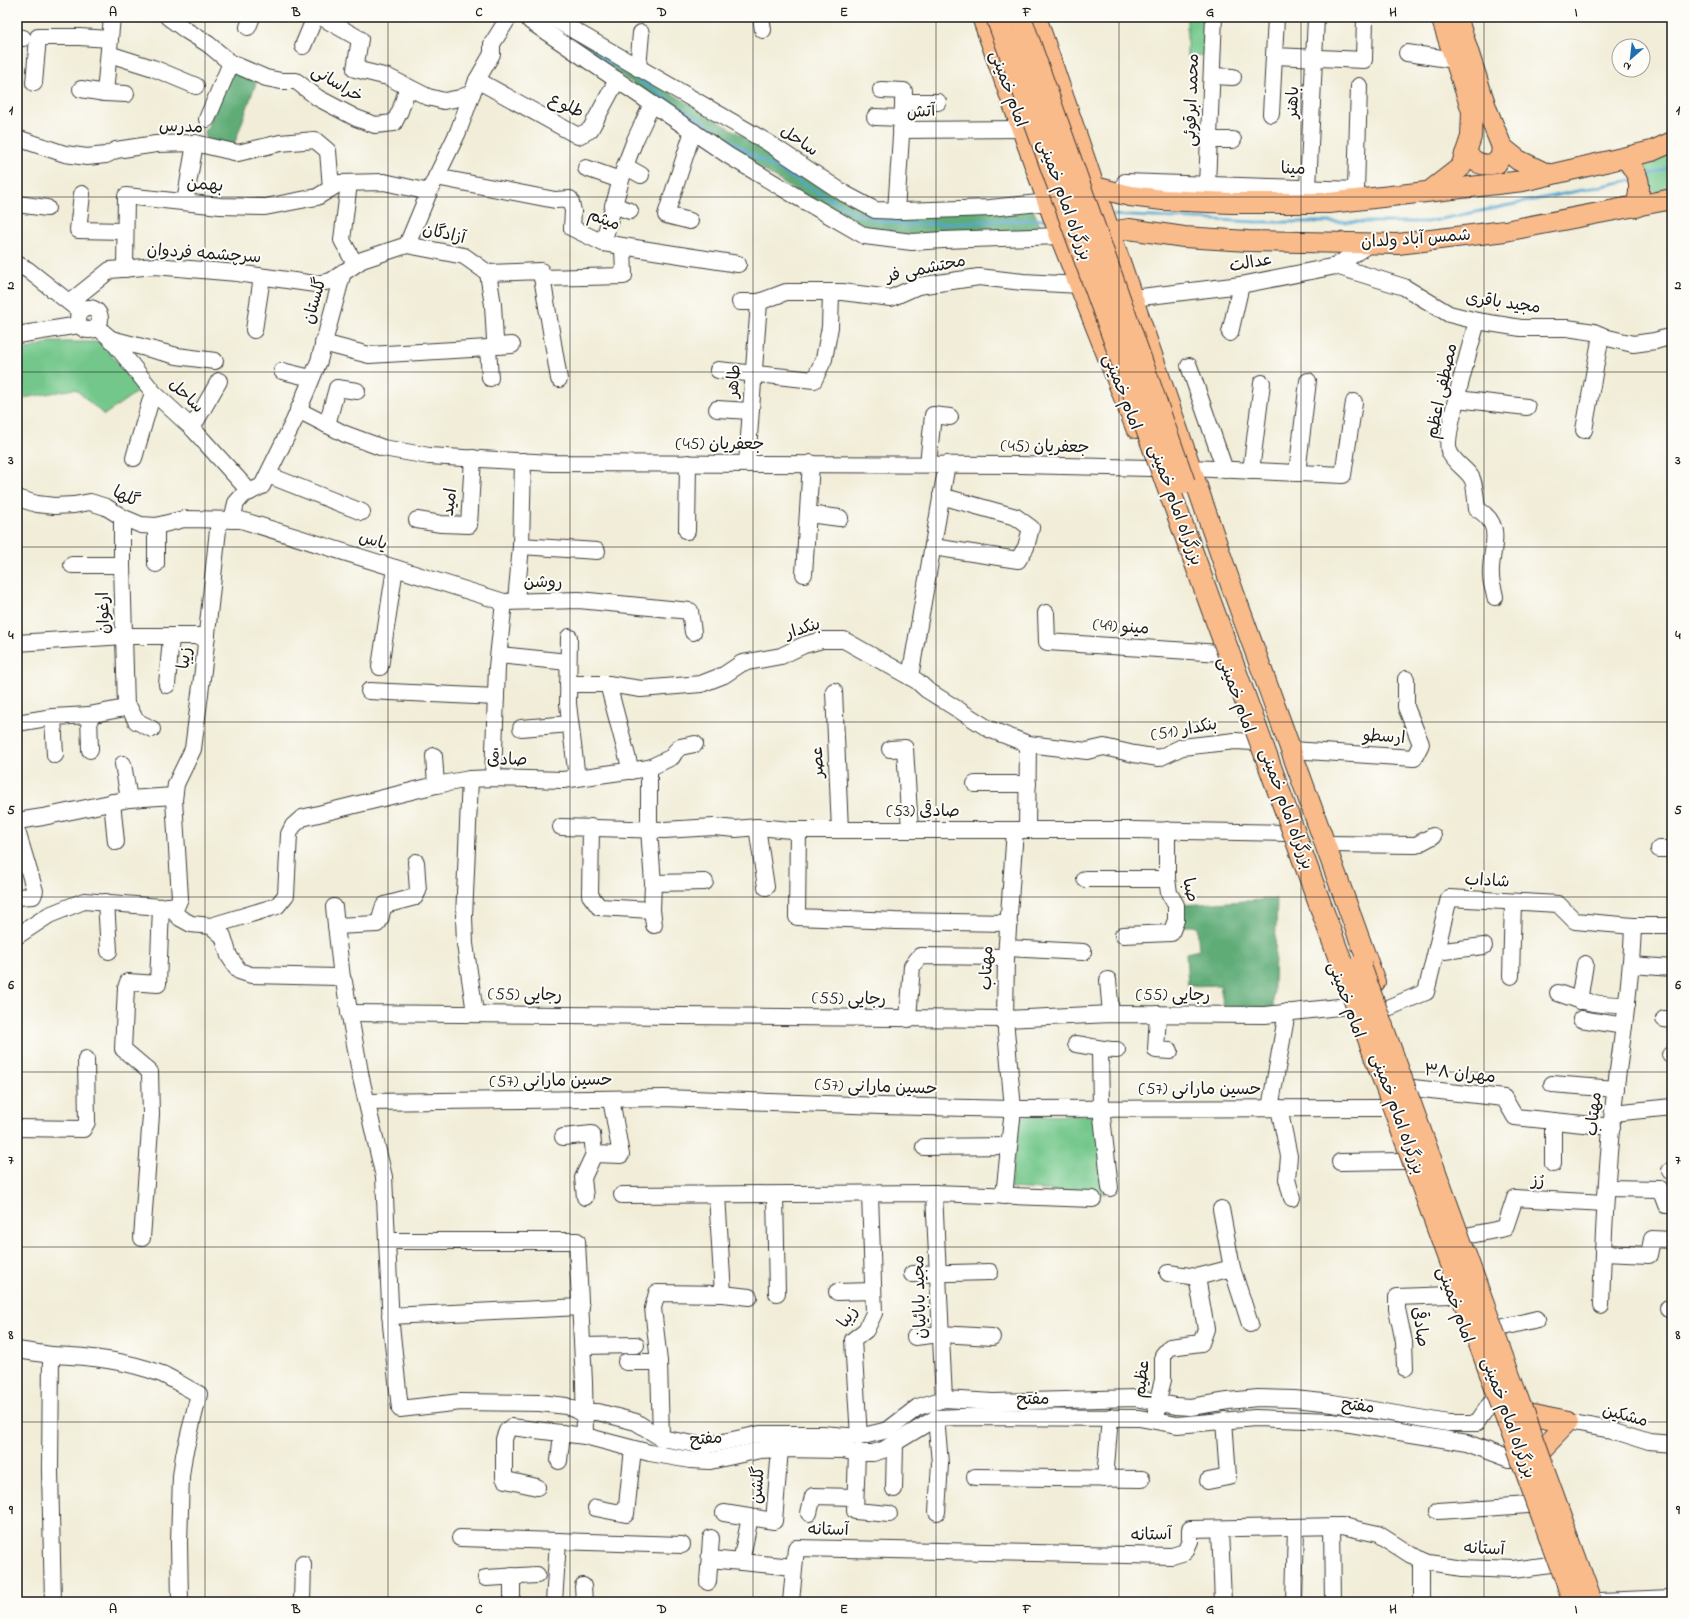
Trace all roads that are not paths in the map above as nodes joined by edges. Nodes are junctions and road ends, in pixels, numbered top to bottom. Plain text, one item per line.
1 (112, 17) edge
2 (168, 17) edge
3 (315, 17) edge
4 (321, 17) edge
5 (551, 17) edge
6 (982, 17) edge
7 (997, 17) edge
8 (1020, 17) edge
9 (1036, 17) edge
10 (1214, 17) edge
11 (1276, 17) edge
12 (1316, 17) edge
13 (1365, 17) edge
14 (1440, 17) edge
15 (1457, 17) edge
16 (518, 20) edge
17 (640, 33) dead end
18 (26, 37) edge
19 (303, 46) dead end
20 (110, 47) junction
21 (1407, 53) dead end
22 (1274, 56) junction
23 (1314, 59) junction
24 (1455, 60) junction
25 (231, 63) junction
26 (638, 68) junction
27 (1055, 74) junction
28 (1212, 76) junction
29 (1234, 78) dead end
30 (617, 80) junction
31 (34, 83) dead end
32 (196, 86) dead end
33 (1359, 86) dead end
34 (408, 87) junction
35 (474, 87) junction
36 (1007, 88) junction
37 (81, 89) dead end
38 (881, 90) dead end
39 (105, 93) junction
40 (126, 94) dead end
41 (1063, 96) junction
42 (903, 97) junction
43 (938, 102) dead end
44 (652, 104) junction
45 (1271, 114) dead end
46 (875, 117) dead end
47 (207, 119) dead end
48 (1020, 121) junction
49 (901, 124) junction
50 (693, 131) junction
51 (17, 138) edge
52 (1209, 140) junction
53 (1233, 140) dead end
54 (1672, 142) edge
55 (195, 143) junction
56 (1502, 147) junction
57 (1465, 154) junction
58 (1625, 158) junction
59 (586, 168) dead end
60 (623, 173) junction
61 (641, 175) dead end
62 (1549, 176) junction
63 (1125, 182) dead end
64 (349, 183) junction
65 (433, 184) junction
66 (1207, 185) junction
67 (1095, 187) junction
68 (331, 188) junction
69 (1308, 188) junction
70 (1430, 192) junction
71 (82, 194) dead end
72 (1672, 199) edge
73 (1163, 200) junction
74 (186, 202) junction
75 (1049, 202) junction
76 (613, 205) junction
77 (17, 207) edge
78 (1636, 207) junction
79 (47, 208) dead end
80 (630, 211) dead end
81 (896, 211) junction
82 (690, 221) dead end
83 (125, 231) junction
84 (1110, 232) junction
85 (1161, 234) junction
86 (1060, 236) junction
87 (603, 243) junction
88 (1369, 244) junction
89 (407, 245) junction
90 (623, 247) junction
91 (17, 264) edge
92 (738, 264) dead end
93 (1336, 266) junction
94 (124, 268) junction
95 (349, 268) junction
96 (488, 273) junction
97 (541, 275) junction
98 (262, 277) junction
99 (1080, 285) junction
100 (1241, 285) junction
101 (831, 293) junction
102 (1133, 298) junction
103 (740, 302) dead end
104 (758, 302) junction
105 (76, 313) junction
106 (1477, 321) junction
107 (254, 330) dead end
108 (1230, 333) dead end
109 (17, 335) edge
110 (1601, 335) junction
111 (1672, 336) edge
112 (111, 339) junction
113 (323, 343) junction
114 (512, 344) dead end
115 (215, 360) dead end
116 (1189, 366) dead end
117 (718, 370) dead end
118 (282, 371) dead end
119 (753, 374) junction
120 (311, 378) junction
121 (490, 378) dead end
122 (559, 379) dead end
123 (219, 381) dead end
124 (1308, 381) dead end
125 (1262, 383) dead end
126 (357, 391) dead end
127 (153, 392) junction
128 (1457, 399) junction
129 (1354, 402) dead end
130 (1527, 408) dead end
131 (717, 409) dead end
132 (298, 410) junction
133 (750, 411) junction
134 (950, 416) dead end
135 (327, 425) junction
136 (192, 428) junction
137 (1584, 430) dead end
138 (134, 458) dead end
139 (473, 458) junction
140 (523, 461) junction
141 (688, 463) junction
142 (747, 463) junction
143 (811, 463) junction
144 (928, 464) junction
145 (947, 464) junction
146 (1151, 468) junction
147 (1191, 468) junction
148 (1225, 470) junction
149 (1251, 471) junction
150 (1297, 473) junction
151 (268, 475) junction
152 (250, 492) junction
153 (941, 496) junction
154 (17, 498) edge
155 (362, 512) dead end
156 (808, 514) junction
157 (122, 517) junction
158 (840, 518) dead end
159 (225, 520) junction
160 (417, 520) dead end
161 (156, 526) junction
162 (687, 531) dead end
163 (521, 546) junction
164 (933, 547) junction
165 (1219, 549) junction
166 (597, 551) dead end
167 (1186, 558) junction
168 (156, 564) dead end
169 (72, 565) dead end
170 (122, 565) junction
171 (395, 568) junction
172 (804, 574) dead end
173 (1495, 598) dead end
174 (510, 602) junction
175 (1046, 613) dead end
176 (693, 632) dead end
177 (124, 636) junction
178 (171, 636) junction
179 (207, 636) junction
180 (569, 637) dead end
181 (17, 643) edge
182 (1221, 652) junction
183 (499, 655) junction
184 (568, 662) junction
185 (380, 667) dead end
186 (910, 677) junction
187 (1406, 679) dead end
188 (568, 684) junction
189 (608, 684) junction
190 (167, 685) dead end
191 (369, 690) dead end
192 (834, 691) dead end
193 (496, 697) junction
194 (125, 707) junction
195 (89, 715) junction
196 (52, 717) junction
197 (17, 723) edge
198 (570, 724) junction
199 (521, 728) dead end
200 (152, 730) dead end
201 (1253, 742) junction
202 (695, 744) dead end
203 (1028, 744) junction
204 (890, 749) dead end
205 (90, 750) dead end
206 (1292, 750) junction
207 (55, 755) dead end
208 (434, 756) dead end
209 (123, 764) dead end
210 (649, 768) junction
211 (630, 771) junction
212 (493, 778) junction
213 (577, 778) junction
214 (470, 779) junction
215 (975, 784) dead end
216 (1028, 784) junction
217 (436, 785) junction
218 (174, 796) junction
219 (129, 799) junction
220 (112, 802) junction
221 (17, 821) edge
222 (561, 827) dead end
223 (591, 827) junction
224 (756, 827) junction
225 (649, 830) junction
226 (798, 830) junction
227 (840, 830) junction
228 (910, 830) junction
229 (1021, 830) junction
230 (1167, 830) junction
231 (17, 831) edge
232 (1286, 833) junction
233 (1433, 836) dead end
234 (116, 842) dead end
235 (1326, 844) junction
236 (416, 862) dead end
237 (1085, 879) dead end
238 (1167, 879) junction
239 (653, 882) junction
240 (705, 882) dead end
241 (766, 887) dead end
242 (17, 897) edge
243 (106, 902) junction
244 (1513, 902) junction
245 (164, 906) junction
246 (334, 907) dead end
247 (1009, 923) junction
248 (211, 926) junction
249 (336, 926) junction
250 (1633, 926) junction
251 (1672, 926) edge
252 (1123, 934) dead end
253 (17, 936) edge
254 (1484, 946) dead end
255 (109, 950) dead end
256 (1083, 952) dead end
257 (1436, 952) junction
258 (1006, 953) junction
259 (1585, 964) dead end
260 (1632, 965) junction
261 (1672, 968) edge
262 (1511, 976) dead end
263 (342, 978) junction
264 (1108, 980) dead end
265 (1558, 993) dead end
266 (1579, 1001) junction
267 (1627, 1005) junction
268 (1348, 1006) junction
269 (1385, 1009) junction
270 (349, 1012) junction
271 (1287, 1012) junction
272 (475, 1013) junction
273 (1111, 1014) junction
274 (1158, 1014) junction
275 (908, 1019) junction
276 (1005, 1019) junction
277 (1581, 1019) dead end
278 (1624, 1026) junction
279 (1076, 1044) dead end
280 (1100, 1050) junction
281 (1117, 1050) dead end
282 (1170, 1051) dead end
283 (86, 1059) dead end
284 (1552, 1084) dead end
285 (1413, 1088) junction
286 (1616, 1089) junction
287 (612, 1099) junction
288 (367, 1102) junction
289 (1672, 1107) edge
290 (1101, 1108) junction
291 (1275, 1108) junction
292 (1384, 1108) junction
293 (1013, 1109) junction
294 (1612, 1120) junction
295 (1553, 1121) junction
296 (17, 1128) edge
297 (563, 1137) dead end
298 (1009, 1146) junction
299 (924, 1147) dead end
300 (594, 1154) junction
301 (1403, 1161) junction
302 (1340, 1162) dead end
303 (1553, 1164) dead end
304 (1110, 1188) dead end
305 (1607, 1188) junction
306 (934, 1193) junction
307 (870, 1194) junction
308 (717, 1195) junction
309 (775, 1195) junction
310 (622, 1196) dead end
311 (1004, 1196) junction
312 (585, 1197) dead end
313 (1292, 1198) dead end
314 (1093, 1200) dead end
315 (1605, 1204) junction
316 (1672, 1205) edge
317 (1221, 1209) dead end
318 (1466, 1236) junction
319 (142, 1238) dead end
320 (1672, 1240) edge
321 (388, 1241) junction
322 (1603, 1253) junction
323 (1232, 1268) junction
324 (990, 1272) dead end
325 (1168, 1273) dead end
326 (912, 1274) dead end
327 (938, 1274) junction
328 (1197, 1277) junction
329 (873, 1291) junction
330 (837, 1292) dead end
331 (777, 1293) dead end
332 (723, 1294) junction
333 (1451, 1295) junction
334 (749, 1297) dead end
335 (1601, 1306) dead end
336 (581, 1307) junction
337 (390, 1316) junction
338 (1538, 1319) dead end
339 (1250, 1324) dead end
340 (1500, 1328) junction
341 (940, 1334) junction
342 (915, 1337) dead end
343 (992, 1337) dead end
344 (636, 1345) dead end
345 (583, 1346) junction
346 (17, 1350) edge
347 (51, 1355) junction
348 (626, 1362) dead end
349 (659, 1362) junction
350 (1405, 1368) dead end
351 (944, 1399) junction
352 (1157, 1402) junction
353 (1490, 1404) junction
354 (585, 1414) junction
355 (1533, 1415) junction
356 (1110, 1417) junction
357 (936, 1418) junction
358 (1224, 1420) junction
359 (1157, 1421) junction
360 (1568, 1422) junction
361 (1477, 1423) junction
362 (562, 1433) junction
363 (585, 1436) junction
364 (859, 1437) junction
365 (661, 1438) junction
366 (895, 1444) junction
367 (1672, 1444) edge
368 (1477, 1446) junction
369 (1544, 1447) junction
370 (633, 1449) junction
371 (780, 1449) junction
372 (857, 1453) junction
373 (1510, 1459) junction
374 (559, 1461) dead end
375 (975, 1477) dead end
376 (1105, 1479) junction
377 (1142, 1479) dead end
378 (1208, 1481) dead end
379 (537, 1487) dead end
380 (894, 1489) dead end
381 (856, 1497) junction
382 (1528, 1505) junction
383 (596, 1508) dead end
384 (1438, 1511) dead end
385 (937, 1512) dead end
386 (724, 1513) dead end
387 (809, 1514) dead end
388 (889, 1514) dead end
389 (750, 1517) junction
390 (1332, 1526) junction
391 (1296, 1527) junction
392 (1220, 1529) junction
393 (460, 1538) dead end
394 (711, 1538) dead end
395 (558, 1541) junction
396 (682, 1545) dead end
397 (710, 1559) junction
398 (1422, 1560) junction
399 (741, 1562) junction
400 (303, 1564) dead end
401 (1550, 1565) junction
402 (794, 1568) junction
403 (537, 1575) dead end
404 (512, 1576) junction
405 (486, 1578) dead end
406 (708, 1582) dead end
407 (583, 1586) dead end
408 (1672, 1598) edge
409 (53, 1602) edge
410 (180, 1602) edge
411 (302, 1602) edge
412 (512, 1602) edge
413 (554, 1602) edge
414 (584, 1602) edge
415 (791, 1602) edge
416 (1222, 1602) edge
417 (1294, 1602) edge
418 (1333, 1602) edge
419 (1422, 1602) edge
420 (1564, 1602) edge
421 (1574, 1602) edge
422 (1598, 1602) edge

1 - 20 street
2 - 25 street, خراسانی
3 - 19 street
4 - 34 street
5 - 26 street, ساحل
6 - 36 main road, امام خمینی
7 - 421 highway, بزرگراه امام خمینی, bridge
8 - 422 highway, بزرگراه امام خمینی, bridge
9 - 27 main road, امام خمینی
10 - 28 street, محمد ابرقوئی
11 - 22 street
12 - 23 street, باهنر
13 - 23 street
14 - 24 main road
15 - 56 main road
16 - 30 street
16 - 35 street
17 - 26 street
18 - 20 street
18 - 31 street
20 - 32 street
20 - 39 street
21 - 24 street
22 - 23 street
22 - 45 street
23 - 69 street, باهنر
24 - 57 main road
25 - 34 street, خراسانی
25 - 47 street
26 - 81 street, ساحل
27 - 36 main road
27 - 41 main road, امام خمینی
28 - 29 street
28 - 52 street, محمد ابرقوئی
30 - 35 street, طلوع
30 - 44 street
33 - 69 street, مینا
34 - 35 street
35 - 65 street
36 - 48 main road, امام خمینی
37 - 39 street
38 - 42 street
39 - 40 street
41 - 48 main road
41 - 67 main road, امام خمینی
42 - 43 street
42 - 49 street
44 - 50 street
44 - 60 street
46 - 49 street
48 - 49 street, آتش
48 - 75 main road, امام خمینی
49 - 81 street, آتش
50 - 82 street
50 - 86 street
51 - 55 street, مدرس
52 - 53 street
52 - 66 street, محمد ابرقوئی
54 - 58 main road
55 - 68 street, مدرس
55 - 74 street
56 - 57 main road
56 - 62 main road
57 - 70 main road
58 - 62 main road
58 - 78 main road
59 - 60 street
60 - 61 street
60 - 76 street
62 - 70 main road
63 - 66 street, مینا
64 - 65 street, بهمن
64 - 68 street, بهمن
64 - 95 street
65 - 87 street, میثم
65 - 89 street
66 - 69 street, مینا
67 - 73 main road
67 - 84 main road, امام خمینی
68 - 74 street, بهمن
70 - 73 main road
71 - 83 street
72 - 78 main road, شمس آباد ولدان
73 - 85 main road
74 - 83 street, بهمن
75 - 81 street, ساحل
75 - 86 main road, امام خمینی
76 - 80 street
76 - 87 street
77 - 79 street
78 - 88 main road, شمس آباد ولدان
83 - 94 street, بهمن
84 - 85 main road, شمس آباد ولدان
84 - 102 main road, امام خمینی
85 - 88 main road, شمس آباد ولدان
86 - 99 main road, امام خمینی
87 - 90 street, میثم
88 - 93 street, عدالت
89 - 95 street
89 - 96 street, آزادگان
90 - 92 street, میثم
90 - 97 street
91 - 105 street
93 - 100 street, عدالت
93 - 106 street, مجید باقری
94 - 98 street, سرچشمه فردوان
94 - 105 street, سرچشمه فردوان
95 - 98 street, سرچشمه فردوان
95 - 113 street, گلستان
96 - 97 street
96 - 114 street
97 - 122 street
98 - 107 street
99 - 101 street, محتشمی فر
99 - 146 main road, امام خمینی
100 - 102 street, عدالت
100 - 108 street
101 - 104 street, محتشمی فر
101 - 119 street
102 - 147 main road, امام خمینی
103 - 104 street, محتشمی فر
104 - 119 street, طاهر
105 - 109 street
105 - 112 street, ساحل
106 - 110 street, مجید باقری
106 - 128 street, مصطفی اعظم
110 - 111 street, مجید باقری
110 - 137 street
112 - 115 street
112 - 127 street, ساحل
113 - 120 street, گلستان
113 - 121 street
116 - 148 street
117 - 119 street
118 - 120 street
119 - 133 street, طاهر
120 - 132 street, گلستان
123 - 136 street
124 - 150 street
125 - 149 street
126 - 135 street
127 - 136 street, ساحل
127 - 138 street
128 - 130 street
128 - 173 street, مصطفی اعظم
129 - 150 street
131 - 133 street
132 - 135 street, جعفریان (45)
132 - 151 street, گلستان
133 - 142 street, طاهر
134 - 144 street
135 - 139 street, جعفریان (45)
136 - 152 street, ساحل
139 - 140 street, جعفریان (45)
139 - 160 street, امید
140 - 141 street, جعفریان (45)
140 - 163 street, روشن
141 - 142 street, جعفریان (45)
141 - 162 street
142 - 143 street, جعفریان (45)
143 - 144 street, جعفریان (45)
143 - 156 street
144 - 145 street, جعفریان (45)
145 - 146 street, جعفریان (45)
145 - 153 street
146 - 167 main road, امام خمینی
147 - 148 street
147 - 165 main road, امام خمینی
148 - 149 street
149 - 150 street
151 - 152 street, گلستان
151 - 155 street
152 - 159 street, گلستان
153 - 164 street
153 - 164 street
154 - 157 street, گلها
156 - 158 street
156 - 172 street
157 - 161 street, گلها
157 - 170 street, ارغوان
159 - 161 street, گلها
159 - 171 street, یاس
159 - 179 street, زیبا
161 - 168 street
163 - 166 street
163 - 174 street, روشن
164 - 186 street
165 - 167 main road
165 - 206 main road, امام خمینی
167 - 182 main road, امام خمینی
169 - 170 street
170 - 177 street, ارغوان
171 - 174 street, یاس
171 - 185 street
174 - 176 street, روشن
174 - 183 street
175 - 182 street, مینو (49)
177 - 178 street
177 - 181 street
177 - 194 street, ارغوان
178 - 179 street
178 - 190 street
179 - 218 street, زیبا
180 - 184 street
182 - 201 main road, امام خمینی
183 - 184 street
183 - 193 street
184 - 188 street
186 - 189 street, بنکدار
186 - 203 street, بنکدار
187 - 206 street, ارسطو
188 - 189 street, بنکدار
188 - 198 street
189 - 211 street
191 - 193 street
192 - 227 street, عصر
193 - 212 street
194 - 195 street
194 - 200 street
195 - 196 street
195 - 205 street
196 - 197 street
196 - 207 street
198 - 199 street
198 - 213 street
201 - 203 street, بنکدار (51)
201 - 232 main road, امام خمینی
202 - 210 street, صادقی
203 - 216 street, مهتاب
204 - 228 street
206 - 235 main road, امام خمینی
208 - 217 street
209 - 219 street
210 - 211 street, صادقی
210 - 225 street
211 - 213 street, صادقی
212 - 213 street, صادقی
212 - 214 street, صادقی
214 - 217 street, صادقی
214 - 272 street
215 - 216 street
216 - 229 street, مهتاب
217 - 248 street, صادقی
218 - 219 street
218 - 245 street, زیبا
219 - 220 street
220 - 221 street
220 - 234 street
222 - 223 street, صادقی (53)
223 - 225 street, صادقی (53)
223 - 239 street
224 - 225 street, صادقی (53)
224 - 226 street, صادقی (53)
224 - 241 street
225 - 239 street
226 - 227 street, صادقی (53)
226 - 247 street
227 - 228 street, صادقی (53)
228 - 229 street, صادقی (53)
229 - 230 street, صادقی (53)
229 - 247 street, مهتاب
230 - 232 street, صادقی (53)
230 - 238 street, صبا
231 - 242 street
232 - 268 main road, امام خمینی
233 - 235 street
235 - 269 main road, امام خمینی
236 - 249 street
237 - 238 street
238 - 252 street, صبا
239 - 240 street
243 - 245 street
243 - 253 street
243 - 255 street
244 - 250 street, شاداب
244 - 257 street, شاداب
244 - 262 street
245 - 248 street
245 - 319 street
246 - 249 street
247 - 258 street, مهتاب
248 - 263 street
249 - 263 street
250 - 251 street, شاداب
250 - 260 street, مهتاب
254 - 257 street
256 - 258 street
257 - 269 street, شاداب
258 - 275 street
258 - 276 street, مهتاب
259 - 266 street
260 - 261 street
260 - 267 street, مهتاب
263 - 270 street
264 - 273 street
265 - 266 street
266 - 267 street
267 - 278 street, مهتاب
268 - 271 street, رجایی (55)
268 - 292 main road, امام خمینی
269 - 285 main road, امام خمینی
270 - 272 street, رجایی (55)
270 - 288 street
271 - 274 street, رجایی (55)
271 - 291 street
272 - 275 street, رجایی (55)
273 - 274 street, رجایی (55)
273 - 276 street, رجایی (55)
274 - 282 street
275 - 276 street, رجایی (55)
276 - 293 street, مهتاب
277 - 278 street
278 - 286 street, مهتاب
279 - 280 street
280 - 281 street
280 - 290 street
283 - 296 street
284 - 286 street
285 - 295 street, مهران ۳۸
285 - 318 main road, امام خمینی
286 - 294 street, مهتاب
287 - 288 street, حسین مارانی (57)
287 - 293 street, حسین مارانی (57)
287 - 300 street
288 - 321 street
289 - 294 street, مهران ۳۸
290 - 291 street, حسین مارانی (57)
290 - 293 street, حسین مارانی (57)
290 - 304 street
291 - 292 street, حسین مارانی (57)
291 - 313 street
292 - 301 main road, امام خمینی
293 - 298 street, مهتاب
294 - 295 street, مهران ۳۸
294 - 305 street, مهتاب
295 - 303 street
297 - 300 street
298 - 299 street
298 - 311 street, مهتاب
300 - 312 street
301 - 302 street
301 - 333 main road, امام خمینی
305 - 315 street, مهتاب
305 - 316 street
306 - 307 street
306 - 311 street
306 - 327 street, مجید بابائیان
307 - 309 street
307 - 329 street, زیبا
308 - 309 street
308 - 310 street
308 - 332 street
309 - 331 street
311 - 314 street
315 - 318 street, رُز
315 - 322 street, مهتاب
317 - 323 street
318 - 340 main road, امام خمینی
320 - 322 street
321 - 336 street
321 - 337 street
322 - 335 street, مهتاب
323 - 328 street
323 - 339 street
324 - 327 street
325 - 328 street
326 - 327 street
327 - 341 street, مجید بابائیان
328 - 352 street, عظیم
329 - 330 street
329 - 364 street, زیبا
332 - 334 street
332 - 349 street
333 - 350 street, صادقی
333 - 353 main road, امام خمینی
336 - 337 street
336 - 345 street
337 - 354 street, مفتح
338 - 340 street
340 - 355 main road, امام خمینی
341 - 342 street
341 - 343 street
341 - 351 street, مجید بابائیان
344 - 345 street
345 - 354 street
346 - 347 street
347 - 409 street
347 - 410 street
348 - 349 street
349 - 365 street
351 - 352 street, مفتح
351 - 364 street, مفتح
352 - 359 street, عظیم
352 - 361 street, مفتح
353 - 361 street
353 - 373 main road, امام خمینی
354 - 363 street
354 - 365 street, مفتح
355 - 360 main road
355 - 369 main road, امام خمینی
356 - 357 street, مفتح
356 - 359 street, مفتح
356 - 376 street
357 - 366 street, مفتح
357 - 385 street
358 - 359 street, مفتح
358 - 368 street, مفتح
358 - 378 street
360 - 367 street, مشکین
360 - 369 main road
361 - 368 street
362 - 363 street, مفتح
362 - 374 street
362 - 379 street, مفتح
363 - 370 street, مفتح
364 - 365 street, مفتح
366 - 372 street, مفتح
366 - 380 street
368 - 373 street, مفتح
369 - 422 main road, امام خمینی
370 - 371 street, مفتح
370 - 383 street
371 - 372 street, مفتح
371 - 389 street, گلشن
372 - 381 street
373 - 382 main road, امام خمینی
375 - 376 street
376 - 377 street
381 - 387 street
381 - 388 street
382 - 384 street
382 - 401 main road, امام خمینی
386 - 389 street, گلشن
389 - 399 street
390 - 391 street, آستانه
390 - 398 street, آستانه
390 - 418 street
391 - 392 street, آستانه
391 - 417 street
392 - 402 street, آستانه
392 - 416 street
393 - 395 street
394 - 397 street
395 - 396 street
395 - 413 street
397 - 399 street
397 - 406 street
398 - 401 street, آستانه
398 - 419 street
399 - 402 street
400 - 411 street
401 - 420 main road, امام خمینی
402 - 415 street
403 - 404 street
404 - 405 street
404 - 412 street
407 - 414 street
408 - 422 street

